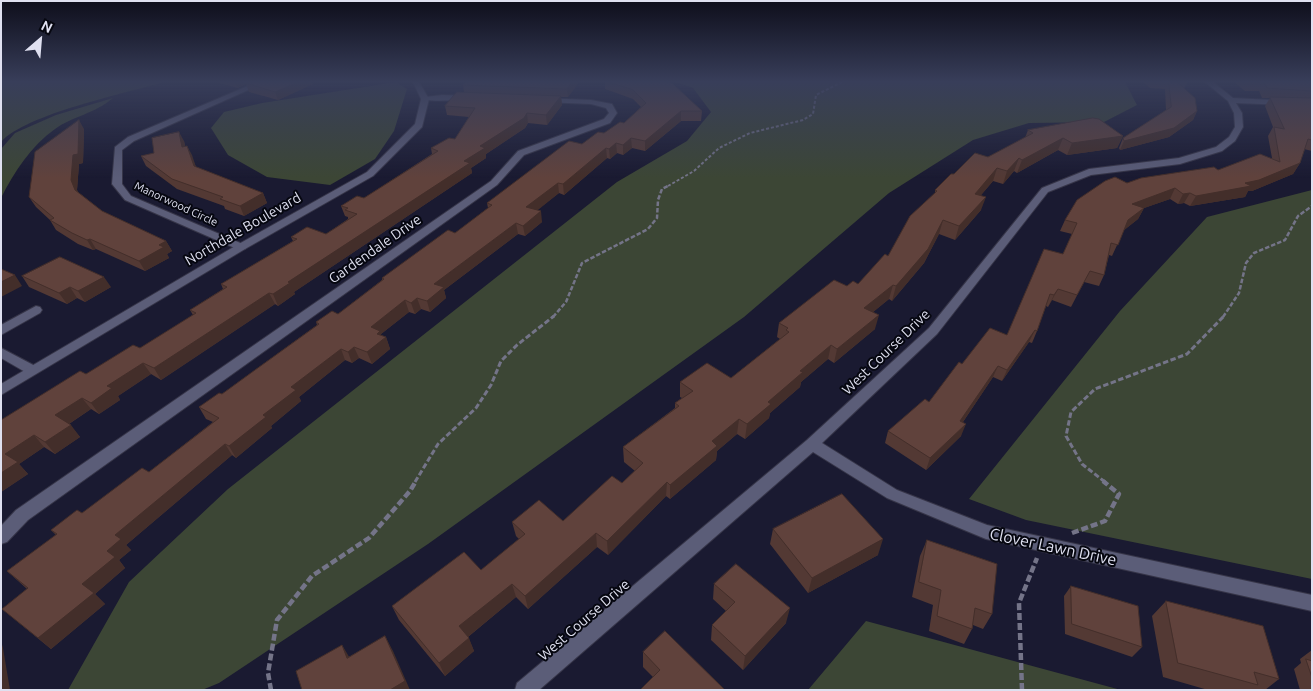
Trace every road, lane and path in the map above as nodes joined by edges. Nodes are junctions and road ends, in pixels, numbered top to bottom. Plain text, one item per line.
1 (187, 114) edge
2 (421, 114) edge
3 (613, 114) edge
4 (813, 114) edge
5 (1238, 114) edge
6 (1312, 206) edge
7 (241, 247) junction
8 (36, 310) dead end
9 (1, 331) edge
10 (1, 352) edge
11 (32, 370) junction
12 (1, 390) edge
13 (812, 444) junction
14 (1069, 534) dead end
15 (1, 537) edge
16 (1042, 544) junction
17 (1312, 603) edge
18 (271, 690) edge
19 (524, 690) edge
20 (1022, 690) edge

1 - 7 street, Manorwood Circle
2 - 7 street, Northdale Boulevard
3 - 15 street, Gardendale Drive
4 - 18 path
5 - 13 street, West Course Drive
6 - 14 path
7 - 11 street, Northdale Boulevard
8 - 9 street
10 - 11 street
11 - 12 street, Northdale Boulevard
13 - 16 street, Clover Lawn Drive
13 - 19 street, West Course Drive
16 - 17 street, Clover Lawn Drive
16 - 20 path

